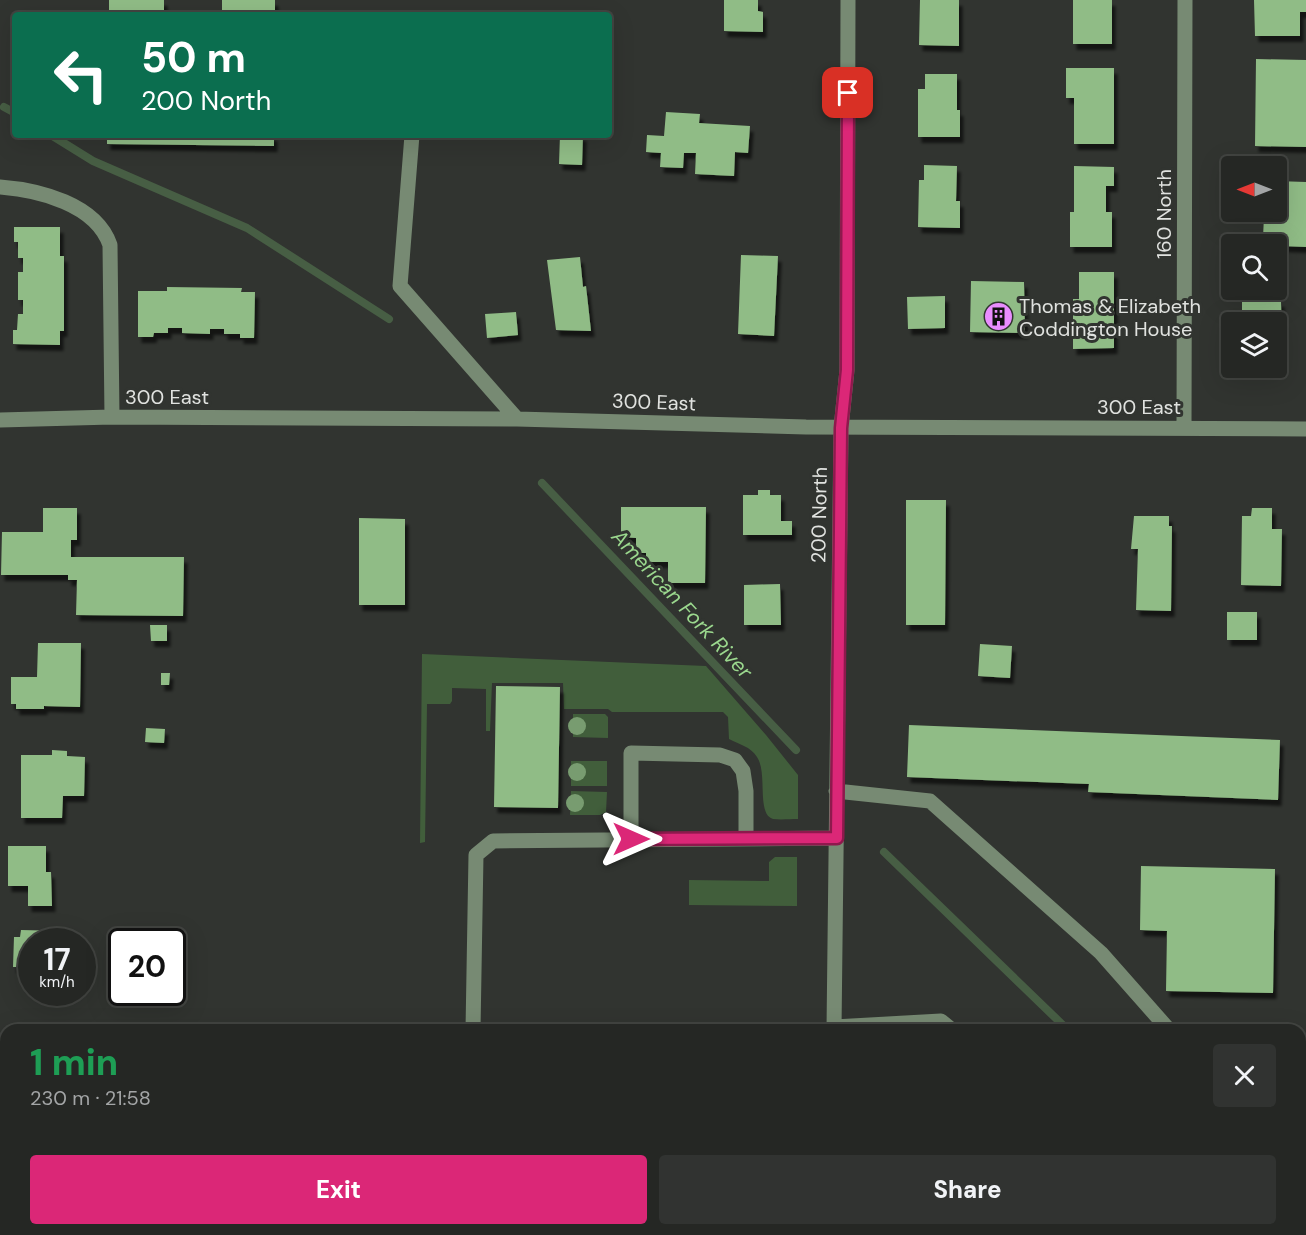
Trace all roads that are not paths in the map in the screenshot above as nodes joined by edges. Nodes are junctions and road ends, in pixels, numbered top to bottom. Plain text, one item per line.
1 (848, 0) edge
2 (1185, 0) edge
3 (412, 138) edge
4 (0, 187) edge
5 (112, 417) junction
6 (517, 419) junction
7 (0, 420) edge
8 (841, 428) junction
9 (1184, 428) junction
10 (1306, 429) edge
11 (837, 791) junction
12 (837, 838) junction
13 (631, 839) junction
14 (746, 839) junction
15 (473, 1024) edge
16 (834, 1024) edge
17 (901, 1024) edge
18 (945, 1024) edge
19 (1164, 1024) edge

1 - 8 street, 200 North
2 - 9 street, 160 North
3 - 6 street
4 - 5 street
5 - 6 street, 300 East
5 - 7 street, 300 East
6 - 8 street, 300 East
8 - 9 street, 300 East
8 - 11 street, 200 North
9 - 10 street, 300 East
11 - 12 street, 200 North
11 - 19 street
12 - 14 street
12 - 16 street, 200 North
13 - 14 street
13 - 14 street
13 - 15 street
17 - 18 street

